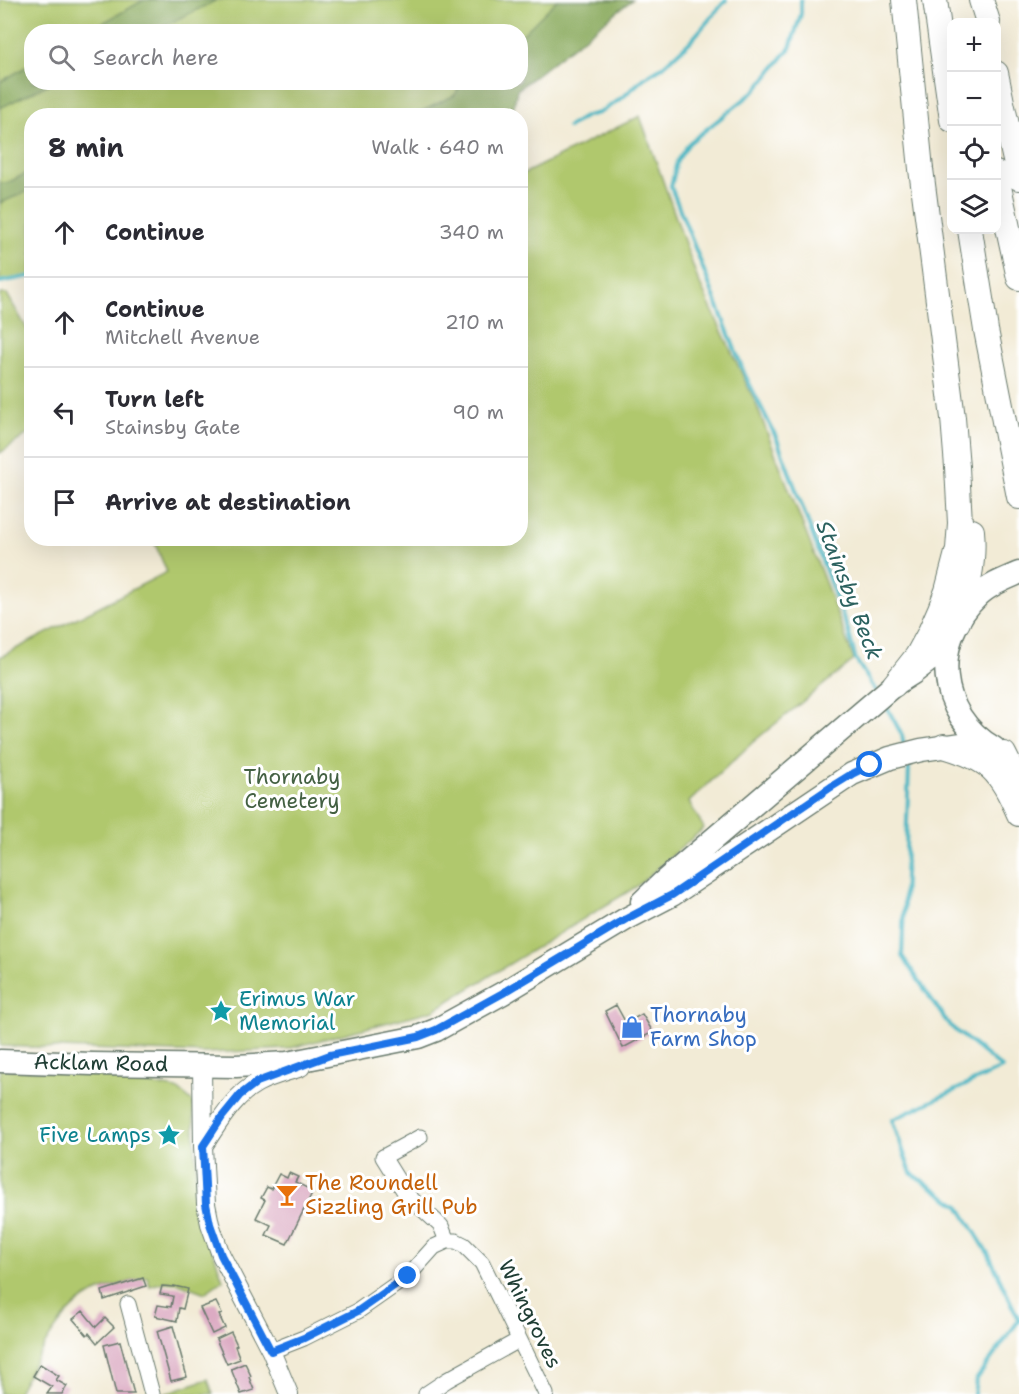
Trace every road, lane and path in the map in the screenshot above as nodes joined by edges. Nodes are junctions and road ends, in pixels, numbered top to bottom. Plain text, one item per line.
1 (904, 0) edge
2 (913, 0) edge
3 (935, 0) edge
4 (969, 0) edge
5 (981, 0) edge
6 (971, 18) edge
7 (987, 18) edge
8 (911, 64) junction
9 (947, 90) edge
10 (1001, 97) edge
11 (1019, 178) edge
12 (998, 180) edge
13 (971, 234) edge
14 (1019, 278) edge
15 (957, 467) junction
16 (1019, 497) edge
17 (1009, 577) edge
18 (958, 622) junction
19 (949, 645) junction
20 (892, 687) junction
21 (933, 748) junction
22 (1005, 753) edge
23 (1019, 784) edge
24 (1019, 814) edge
25 (626, 919) junction
26 (330, 1055) junction
27 (0, 1061) edge
28 (202, 1065) junction
29 (420, 1137) dead end
30 (203, 1146) junction
31 (447, 1241) junction
32 (128, 1304) dead end
33 (519, 1340) junction
34 (271, 1351) junction
35 (152, 1394) edge
36 (289, 1394) edge
37 (426, 1394) edge
38 (546, 1394) edge

1 - 8 highway
2 - 8 highway
3 - 9 highway
4 - 6 highway
5 - 7 highway
8 - 15 highway
10 - 11 highway
12 - 14 highway
13 - 16 highway
15 - 18 highway
15 - 20 highway
17 - 18 main road
18 - 19 main road
19 - 20 main road
19 - 22 main road
20 - 25 main road
21 - 22 main road
21 - 24 highway
21 - 25 main road
22 - 23 highway
25 - 26 main road, Acklam Road
26 - 28 main road, Acklam Road
26 - 30 street
27 - 28 main road, Acklam Road
28 - 30 street
29 - 31 street
30 - 34 street
31 - 33 street, Whingroves
31 - 34 street
32 - 35 street
33 - 37 street
33 - 38 street, Whingroves
34 - 36 street

